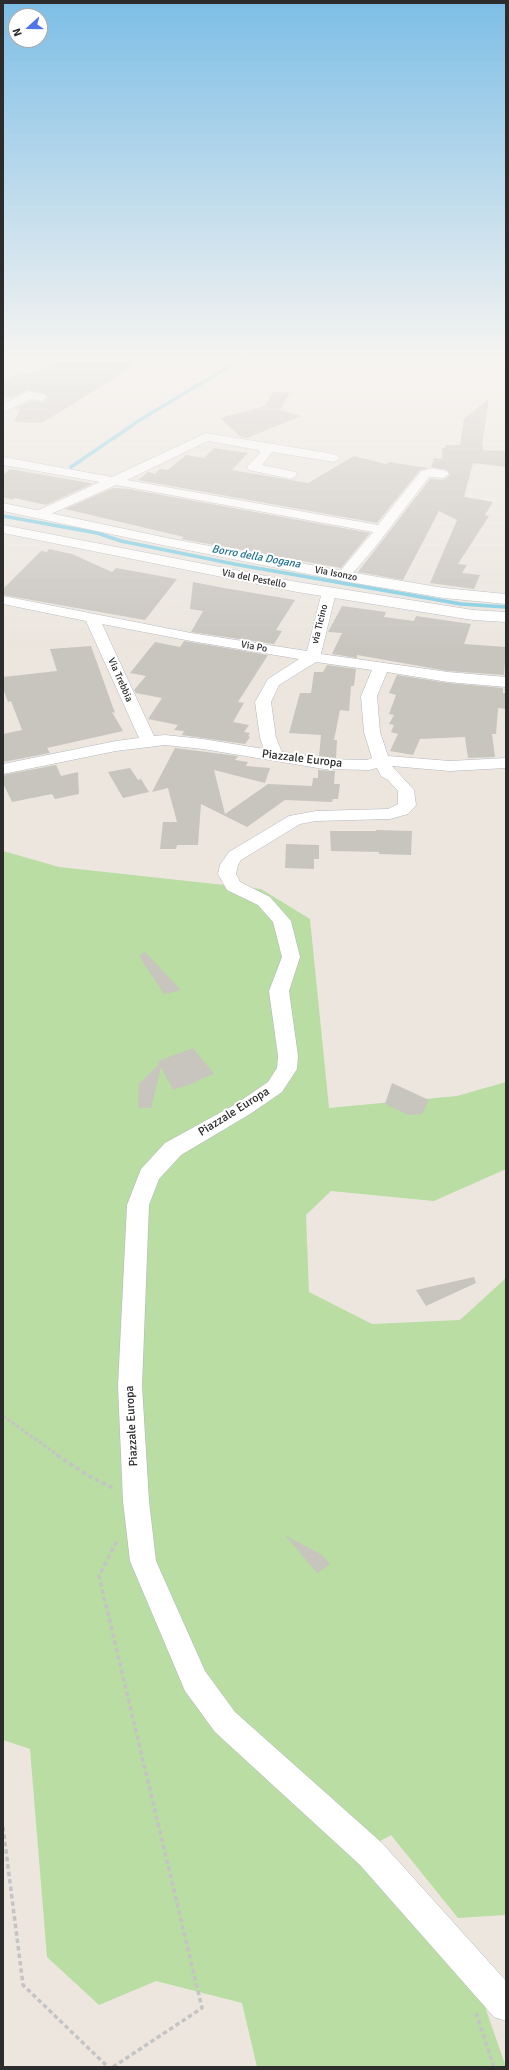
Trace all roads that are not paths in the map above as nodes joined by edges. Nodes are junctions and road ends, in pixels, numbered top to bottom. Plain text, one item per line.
1 (165, 457) edge
2 (263, 457) edge
3 (325, 457) edge
4 (334, 458) dead end
5 (3, 460) edge
6 (443, 474) dead end
7 (291, 475) dead end
8 (114, 481) junction
9 (3, 507) edge
10 (42, 514) junction
11 (3, 529) edge
12 (381, 529) junction
13 (343, 576) junction
14 (329, 592) junction
15 (506, 599) edge
16 (3, 600) edge
17 (506, 617) edge
18 (92, 618) junction
19 (312, 657) junction
20 (383, 668) junction
21 (506, 682) edge
22 (148, 741) junction
23 (275, 756) junction
24 (381, 760) junction
25 (506, 762) edge
26 (3, 770) edge
27 (506, 2005) edge

1 - 8 street
2 - 7 street
3 - 4 street
5 - 8 street
6 - 12 street
8 - 10 street
8 - 12 street
9 - 10 street, Via Isonzo
10 - 13 street, Via Isonzo
11 - 14 street, Via del Pestello
12 - 13 street
13 - 15 street, Via Isonzo
14 - 17 street, Via del Pestello
14 - 19 street, via Ticino
16 - 18 street, Via Po
18 - 19 street, Via Po
18 - 22 street, Via Trebbia
19 - 20 street, Via Po
19 - 23 street
20 - 21 street, Via Po
20 - 24 street
22 - 23 street, Piazzale Europa
22 - 26 street, Piazzale Europa
23 - 24 street, Piazzale Europa
24 - 25 street
24 - 27 street, Piazzale Europa

